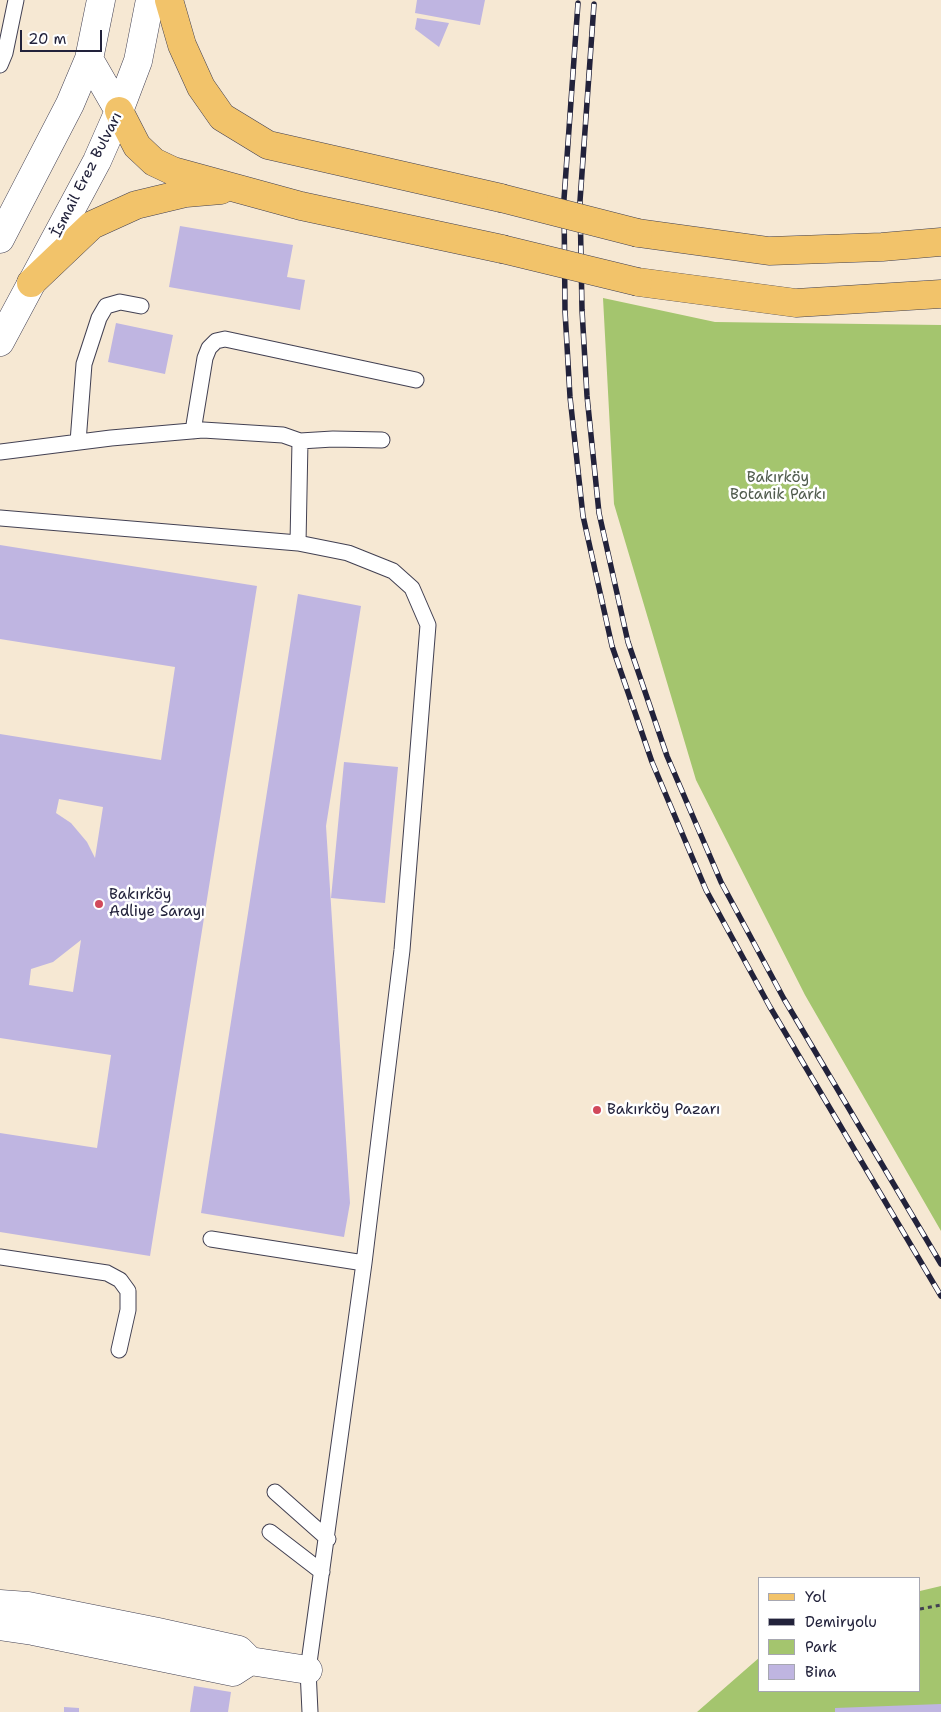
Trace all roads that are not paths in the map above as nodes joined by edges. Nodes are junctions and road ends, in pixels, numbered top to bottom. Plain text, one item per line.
1 (16, 0) edge
2 (101, 0) edge
3 (150, 0) edge
4 (169, 0) edge
5 (89, 59) junction
6 (0, 65) edge
7 (119, 111) junction
8 (238, 188) junction
9 (0, 239) edge
10 (941, 242) edge
11 (31, 283) junction
12 (941, 294) edge
13 (141, 306) dead end
14 (0, 342) edge
15 (416, 380) dead end
16 (193, 431) junction
17 (382, 440) dead end
18 (78, 442) junction
19 (300, 442) junction
20 (0, 452) edge
21 (0, 518) edge
22 (298, 543) junction
23 (211, 1239) dead end
24 (0, 1256) edge
25 (364, 1264) junction
26 (119, 1350) dead end
27 (275, 1492) dead end
28 (270, 1532) dead end
29 (328, 1539) junction
30 (322, 1572) junction
31 (3, 1609) edge
32 (308, 1670) junction
33 (310, 1712) edge

1 - 6 lane
2 - 5 street
3 - 7 street, İsmail Erez Bulvarı
4 - 10 main road, bridge
5 - 7 street
5 - 9 street
7 - 8 main road
7 - 11 street, İsmail Erez Bulvarı
8 - 11 main road
8 - 12 main road, bridge
11 - 14 street, İsmail Erez Bulvarı
13 - 18 lane
15 - 16 lane
16 - 18 lane
16 - 19 lane
17 - 19 lane
18 - 20 lane
19 - 22 lane
21 - 22 lane
22 - 25 lane
23 - 25 lane
24 - 26 lane
25 - 29 lane
27 - 29 lane
28 - 30 lane
29 - 30 lane
30 - 32 lane
31 - 32 street
32 - 33 lane

